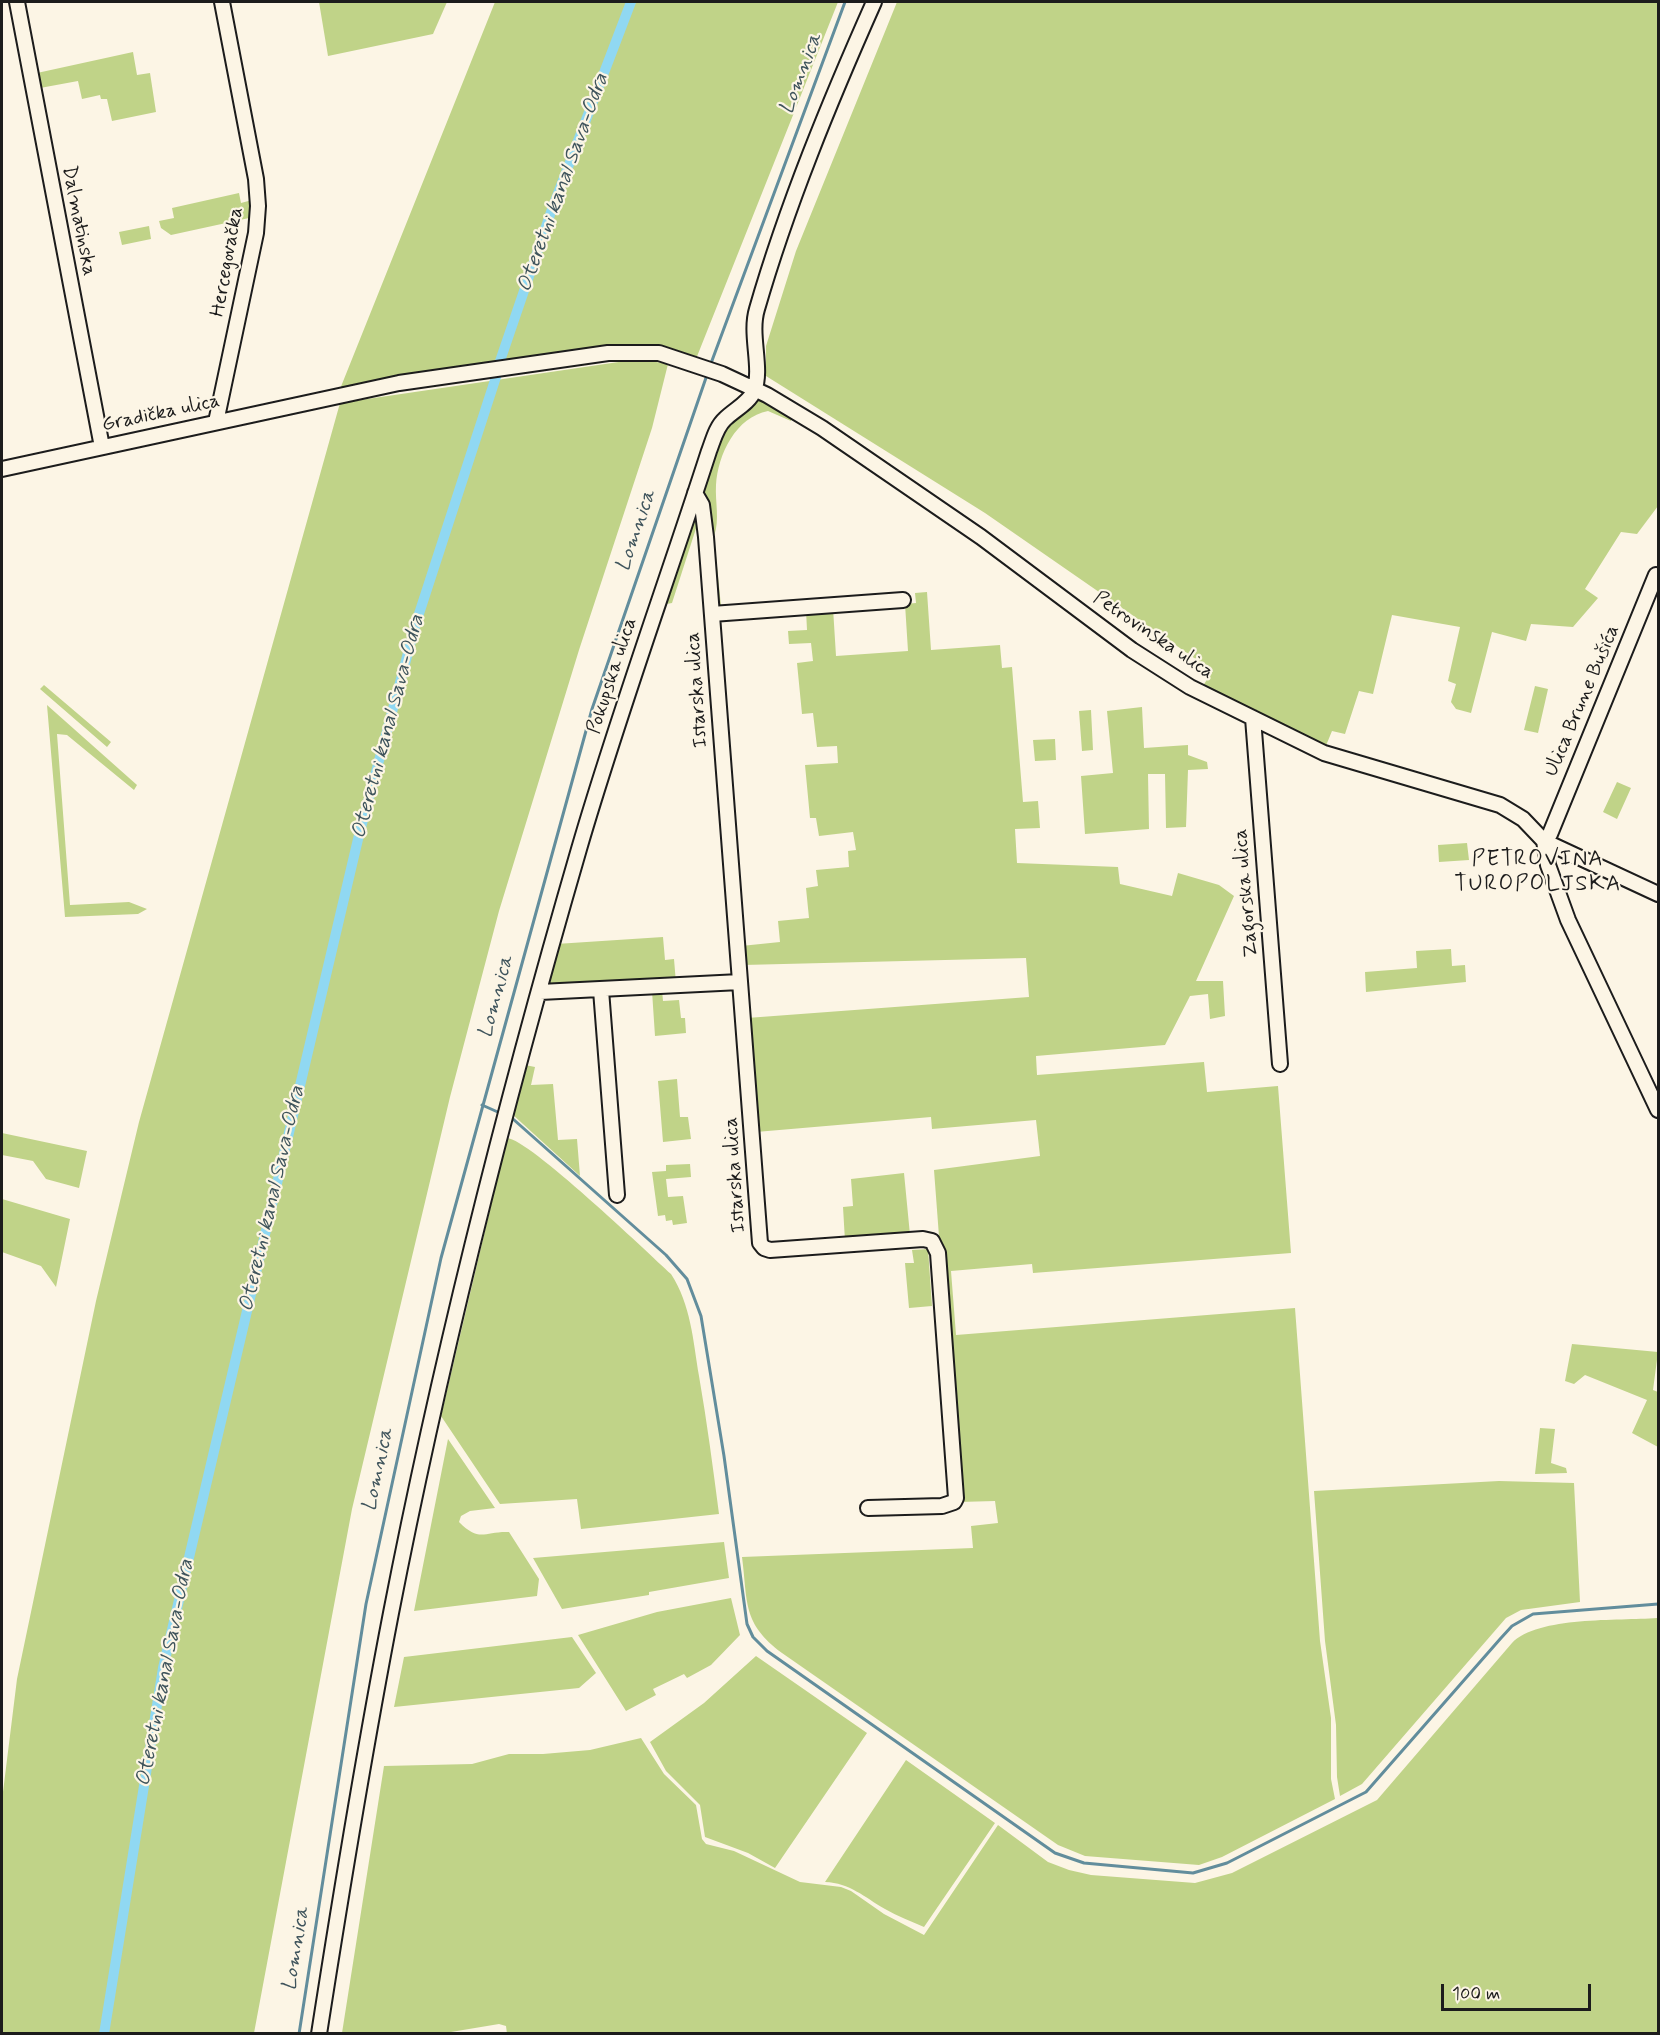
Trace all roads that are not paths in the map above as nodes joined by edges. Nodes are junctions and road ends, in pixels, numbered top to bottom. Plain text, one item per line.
1 (17, 2) edge
2 (222, 2) edge
3 (874, 2) edge
4 (687, 361) joint
5 (755, 389) junction
6 (216, 422) junction
7 (102, 447) junction
8 (2, 469) edge
9 (695, 493) junction
10 (1656, 575) dead end
11 (903, 600) dead end
12 (712, 614) junction
13 (1253, 718) junction
14 (1544, 841) junction
15 (1659, 894) edge
16 (740, 982) junction
17 (601, 990) junction
18 (540, 992) junction
19 (1280, 1064) dead end
20 (1659, 1110) edge
21 (616, 1195) dead end
22 (868, 1508) dead end
23 (319, 2034) edge

1 - 7 street, Dalmatinska
2 - 6 street, Hercegovačka
3 - 5 street
4 - 5 street, Petrovinska ulica
4 - 6 street, Gradička ulica
5 - 9 street, Pokupska ulica
5 - 13 street, Petrovinska ulica
6 - 7 street, Gradička ulica
7 - 8 street, Gradička ulica
9 - 12 street, Istarska ulica
9 - 18 street, Pokupska ulica
10 - 14 street, Ulica Brune Bušića
11 - 12 street, Istarska ulica
12 - 16 street, Istarska ulica
13 - 14 street, Petrovinska ulica
13 - 19 street, Zagorska ulica
14 - 15 street, Petrovinska ulica
14 - 20 street
16 - 17 street
16 - 22 street, Istarska ulica
17 - 18 street
17 - 21 street
18 - 23 street, Pokupska ulica

